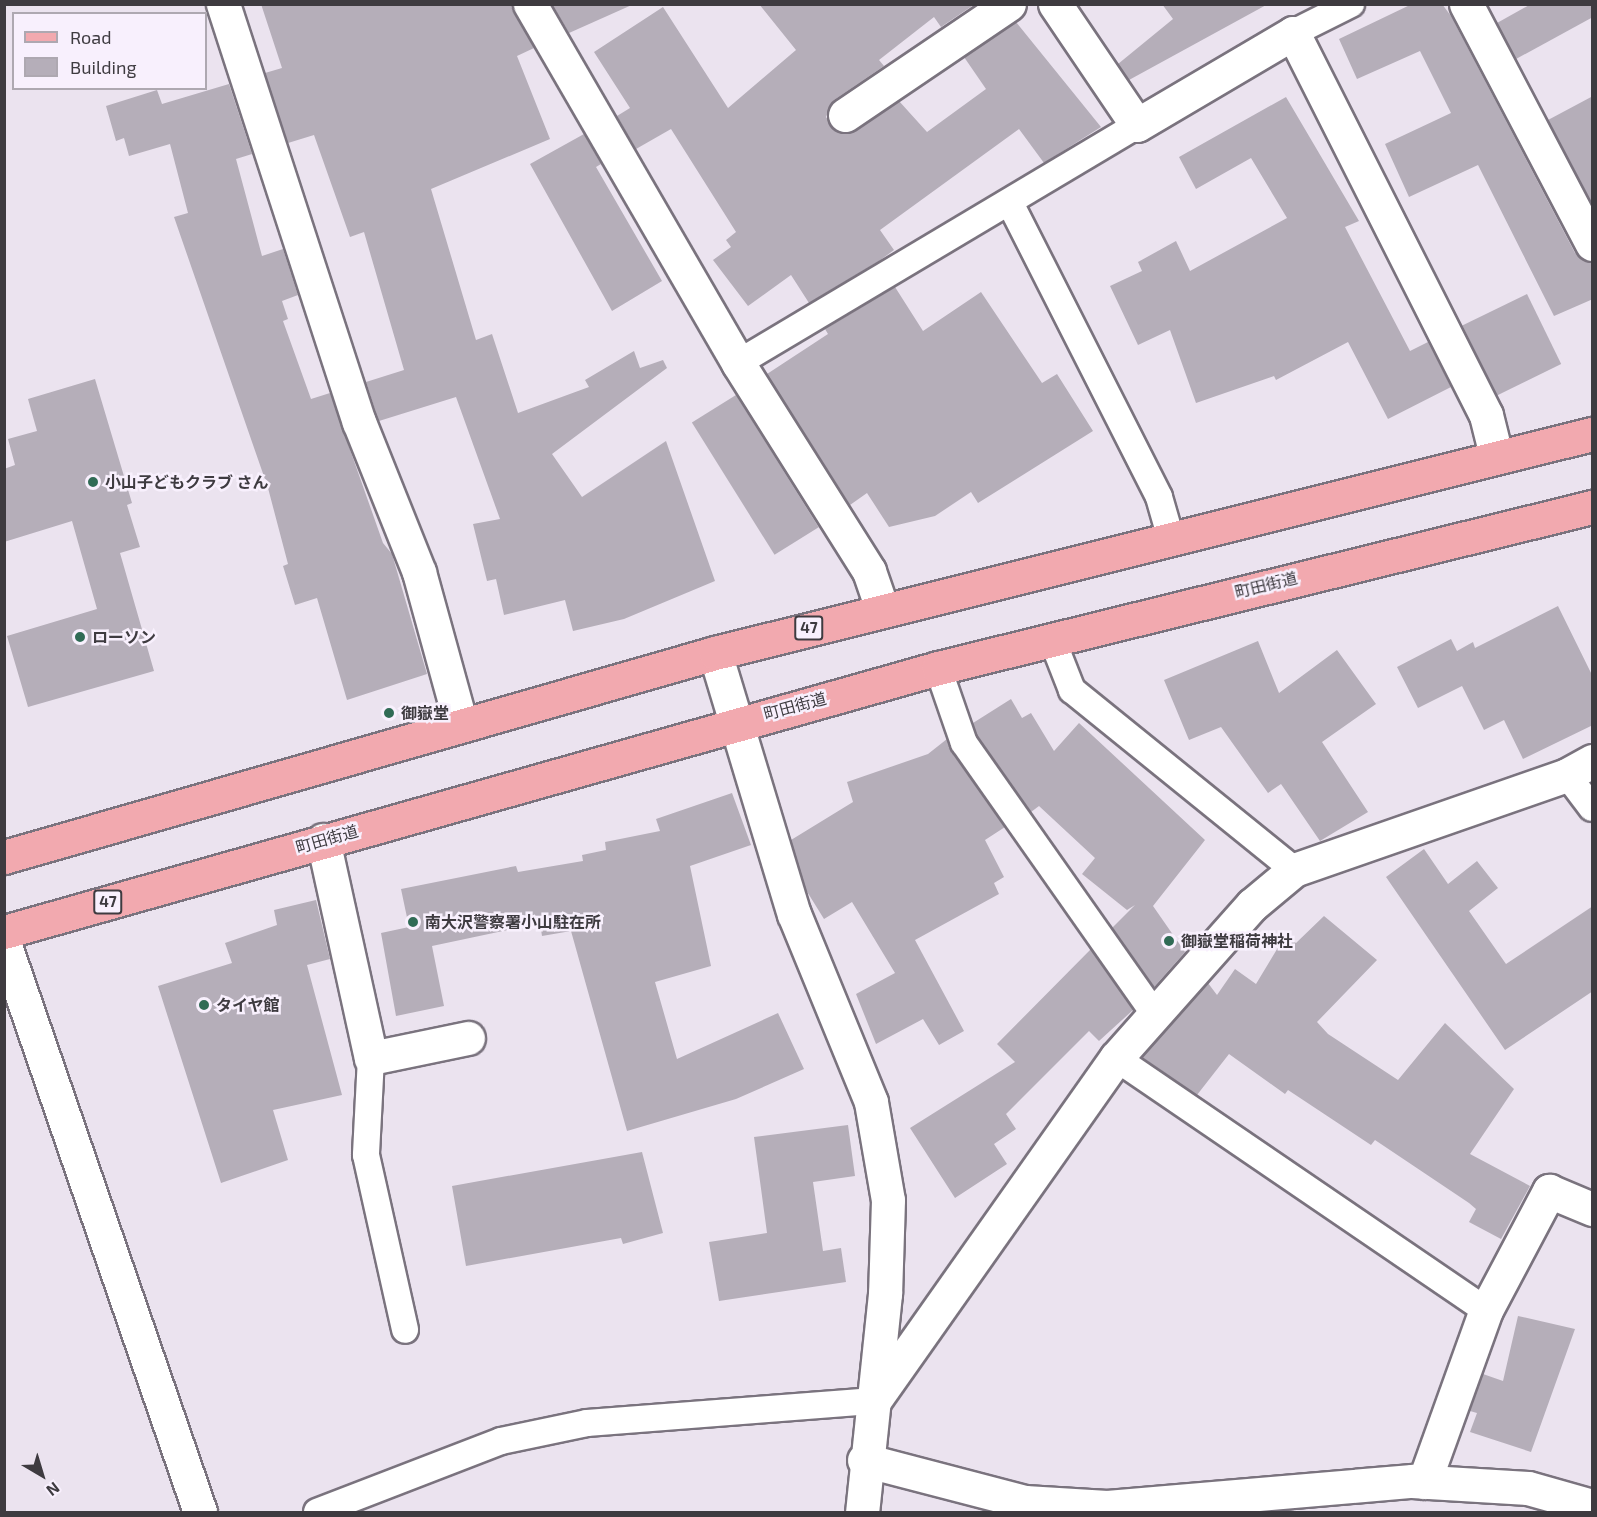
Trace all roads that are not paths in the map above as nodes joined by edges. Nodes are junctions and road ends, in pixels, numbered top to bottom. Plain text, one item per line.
1 (223, 4) edge
2 (530, 4) edge
3 (1009, 4) edge
4 (1055, 4) edge
5 (1351, 4) edge
6 (1466, 4) edge
7 (1293, 33) junction
8 (845, 115) dead end
9 (1137, 125) junction
10 (1011, 205) junction
11 (1593, 243) edge
12 (738, 363) junction
13 (1593, 434) edge
14 (1496, 455) junction
15 (1593, 507) edge
16 (1170, 535) junction
17 (882, 608) junction
18 (1052, 639) junction
19 (715, 653) junction
20 (938, 668) junction
21 (735, 722) junction
22 (461, 725) junction
23 (1580, 768) edge
24 (1593, 808) edge
25 (323, 840) junction
26 (4, 857) edge
27 (1294, 870) junction
28 (4, 932) edge
29 (4, 943) edge
30 (1153, 1012) junction
31 (468, 1038) dead end
32 (371, 1058) junction
33 (1116, 1058) junction
34 (1593, 1209) edge
35 (1486, 1310) junction
36 (405, 1330) dead end
37 (874, 1401) junction
38 (864, 1460) junction
39 (1424, 1482) junction
40 (1593, 1506) edge
41 (1096, 1509) edge
42 (200, 1512) edge
43 (317, 1512) edge
44 (862, 1512) edge

1 - 22 street
2 - 12 street
3 - 8 street
4 - 9 street
5 - 7 lane
6 - 11 street
7 - 9 street
7 - 14 street
9 - 10 lane
10 - 12 lane
10 - 16 lane
12 - 17 street
13 - 14 main road, 47
14 - 16 main road, 47
15 - 18 main road, 町田街道 / 47
16 - 17 main road, 47
17 - 19 main road, 47
18 - 20 main road, 町田街道 / 47
18 - 27 lane
19 - 21 street
19 - 22 main road, 47
20 - 21 main road, 町田街道 / 47
20 - 30 lane
21 - 25 main road, 町田街道 / 47
21 - 37 street
22 - 26 main road, 47
23 - 24 lane
23 - 27 street
25 - 28 main road, 町田街道 / 47
25 - 32 street
27 - 30 street
29 - 42 street
30 - 33 street
31 - 32 street
32 - 36 lane
33 - 35 lane
33 - 37 street
34 - 35 street
35 - 39 street
37 - 38 street
37 - 43 lane
38 - 41 street
38 - 44 street
39 - 40 street
39 - 41 street

